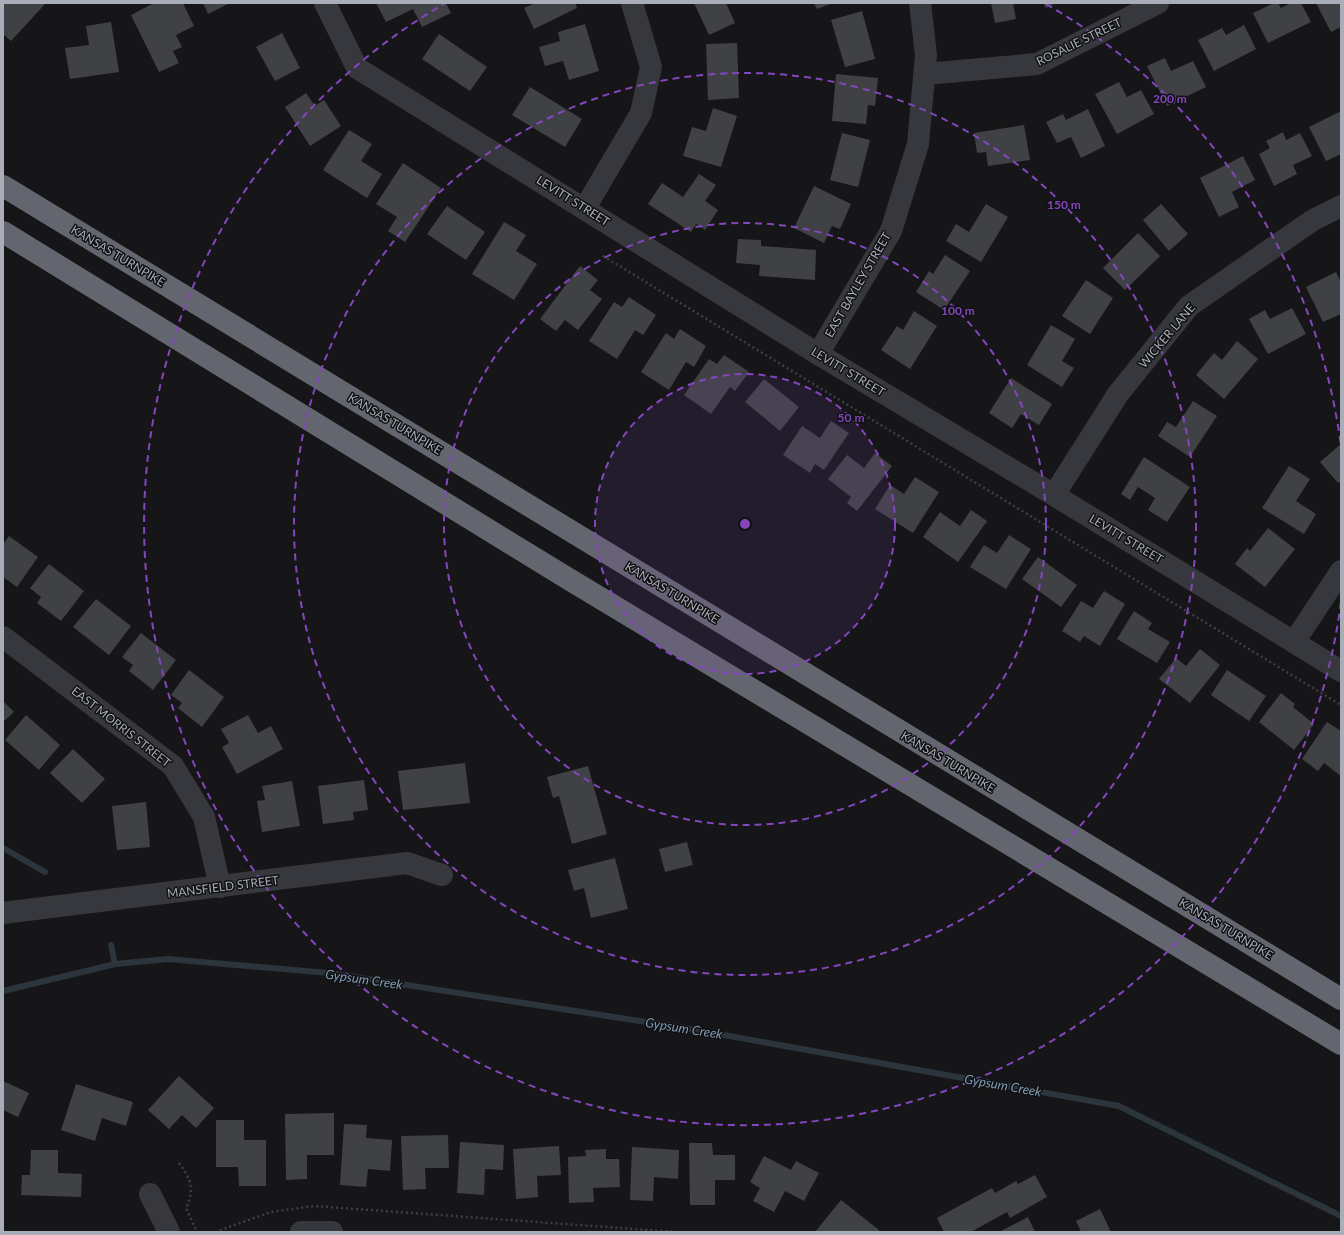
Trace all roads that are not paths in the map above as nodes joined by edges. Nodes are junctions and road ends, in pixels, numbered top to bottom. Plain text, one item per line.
1 (325, 3) edge
2 (632, 3) edge
3 (920, 3) edge
4 (1158, 3) edge
5 (925, 74) junction
6 (3, 186) edge
7 (1341, 206) edge
8 (585, 208) junction
9 (3, 232) edge
10 (818, 354) junction
11 (1054, 495) junction
12 (1341, 571) edge
13 (3, 637) edge
14 (1294, 642) junction
15 (1341, 671) edge
16 (442, 875) dead end
17 (220, 887) junction
18 (3, 913) edge
19 (1341, 999) edge
20 (1341, 1044) edge
21 (150, 1194) dead end
22 (169, 1232) edge
23 (301, 1232) edge
24 (332, 1232) edge

1 - 8 street, LEVITT STREET
2 - 8 street
3 - 5 street, EAST BAYLEY STREET
4 - 5 street, ROSALIE STREET
5 - 10 street, EAST BAYLEY STREET
6 - 19 highway, KANSAS TURNPIKE
7 - 11 street, WICKER LANE
8 - 10 street, LEVITT STREET
9 - 20 highway
10 - 11 street, LEVITT STREET
11 - 14 street, LEVITT STREET
12 - 14 street
13 - 17 street, EAST MORRIS STREET
14 - 15 street, LEVITT STREET
16 - 17 street, MANSFIELD STREET
17 - 18 street, MANSFIELD STREET
21 - 22 street
23 - 24 street

